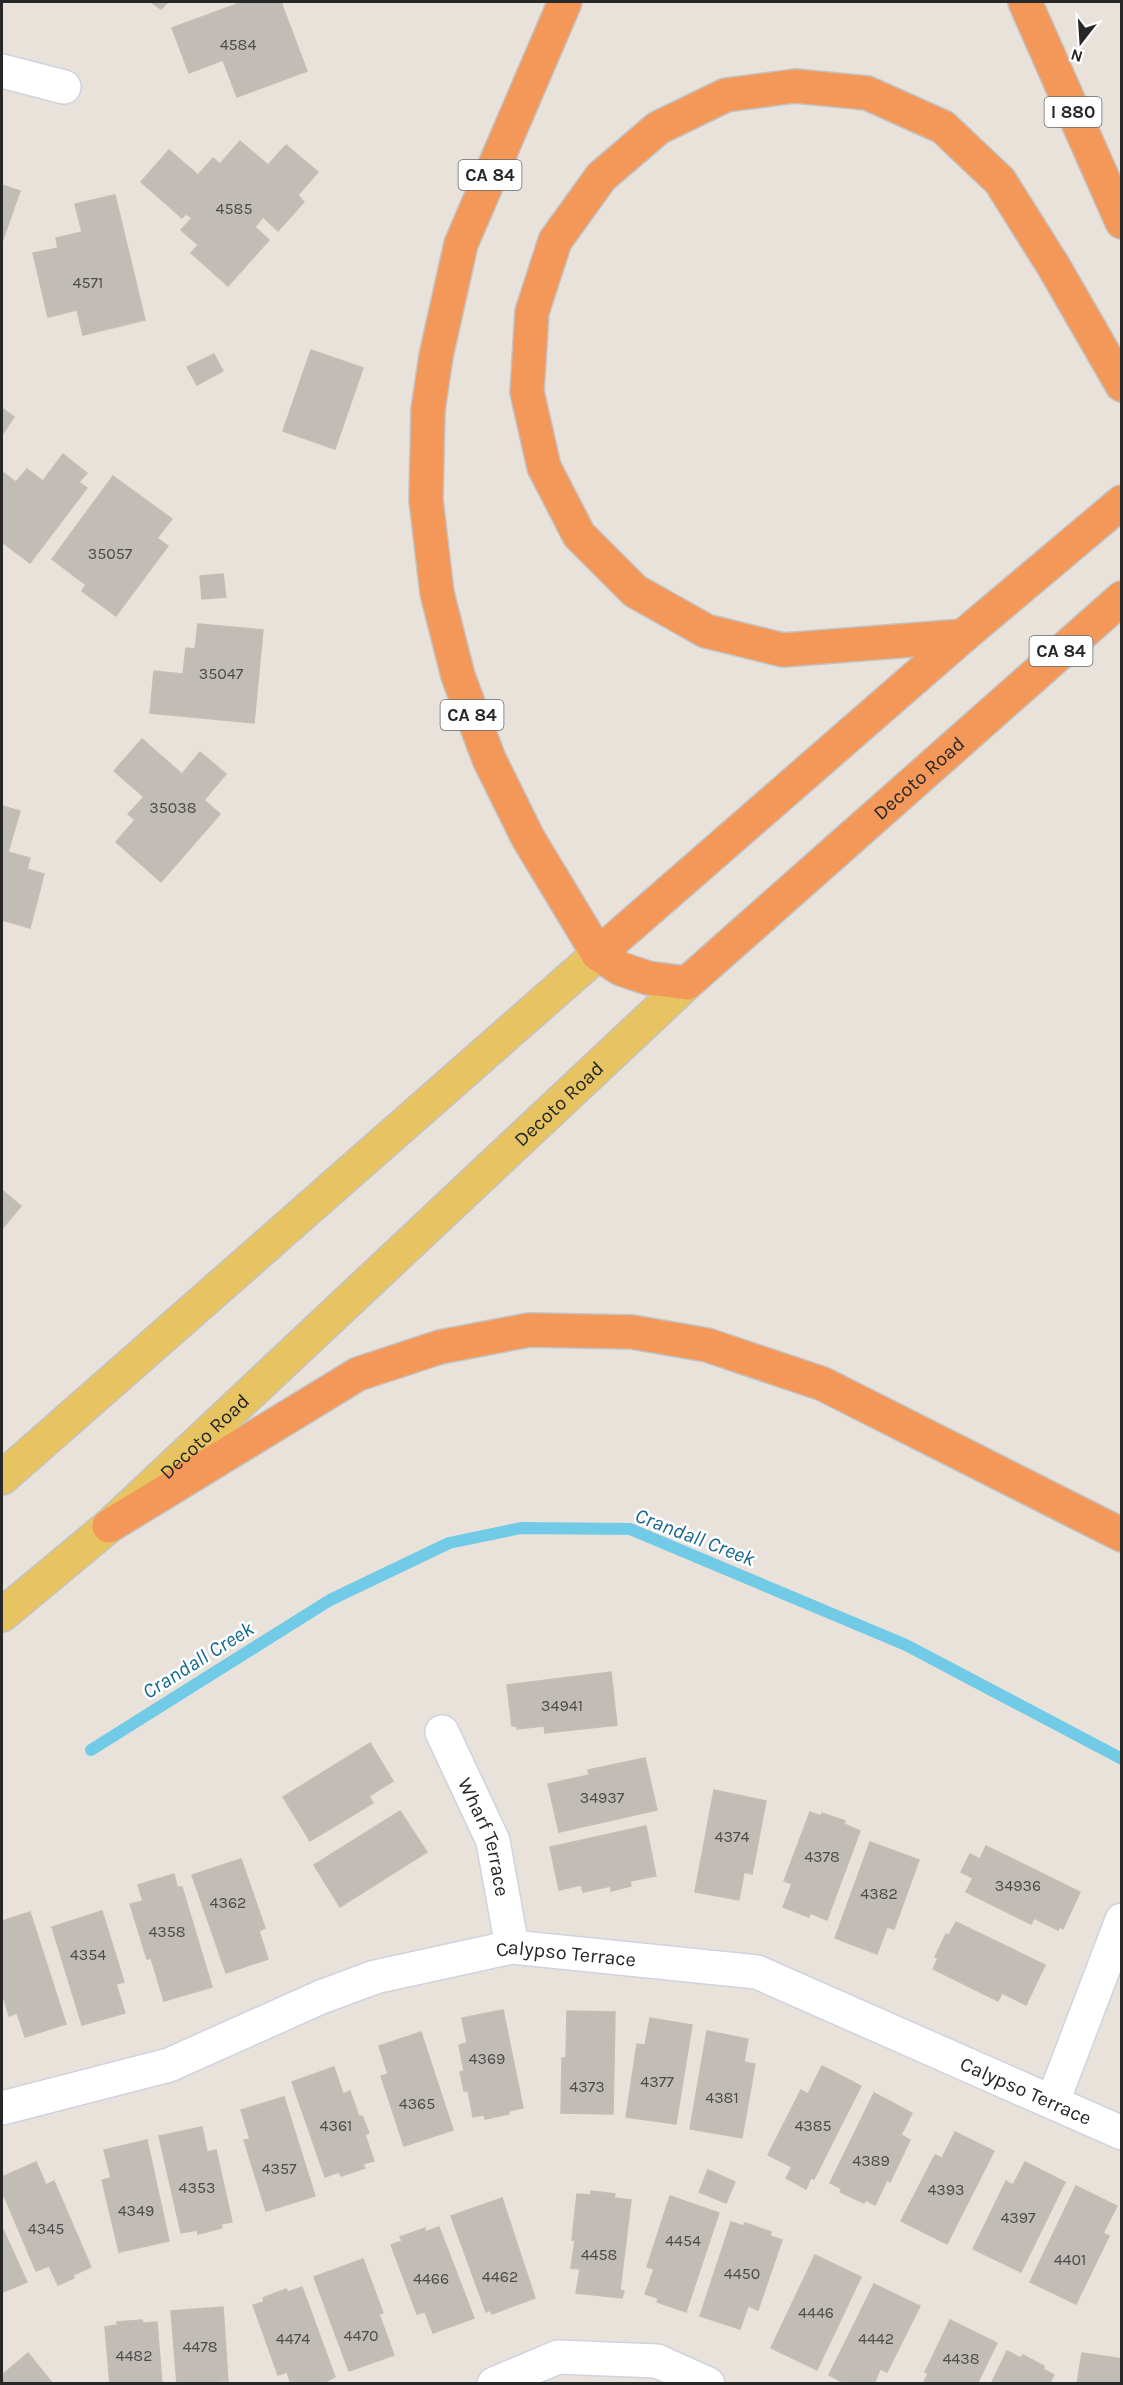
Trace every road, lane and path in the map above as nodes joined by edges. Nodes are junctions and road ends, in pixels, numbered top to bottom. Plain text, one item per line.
1 (565, 2) edge
2 (1025, 2) edge
3 (2, 71) edge
4 (64, 87) dead end
5 (1122, 222) edge
6 (1122, 386) edge
7 (1122, 502) edge
8 (1122, 598) edge
9 (963, 636) junction
10 (598, 954) junction
11 (687, 983) junction
12 (2, 1478) edge
13 (109, 1526) junction
14 (1122, 1535) edge
15 (2, 1615) edge
16 (442, 1732) dead end
17 (1122, 1920) edge
18 (513, 1947) junction
19 (1053, 2101) junction
20 (2, 2108) edge
21 (1122, 2133) edge
22 (494, 2384) edge
23 (708, 2384) edge

1 - 10 highway, CA 84
2 - 5 highway, I 880
3 - 4 street
6 - 9 highway
7 - 9 highway
8 - 11 highway, Decoto Road / CA 84
9 - 10 highway
10 - 11 highway, CA 84
10 - 12 main road
11 - 13 main road, Decoto Road
13 - 14 highway
13 - 15 main road, Decoto Road
16 - 18 street, Wharf Terrace
17 - 19 street
18 - 19 street, Calypso Terrace
18 - 20 street, Calypso Terrace
19 - 21 street, Calypso Terrace
22 - 23 street

